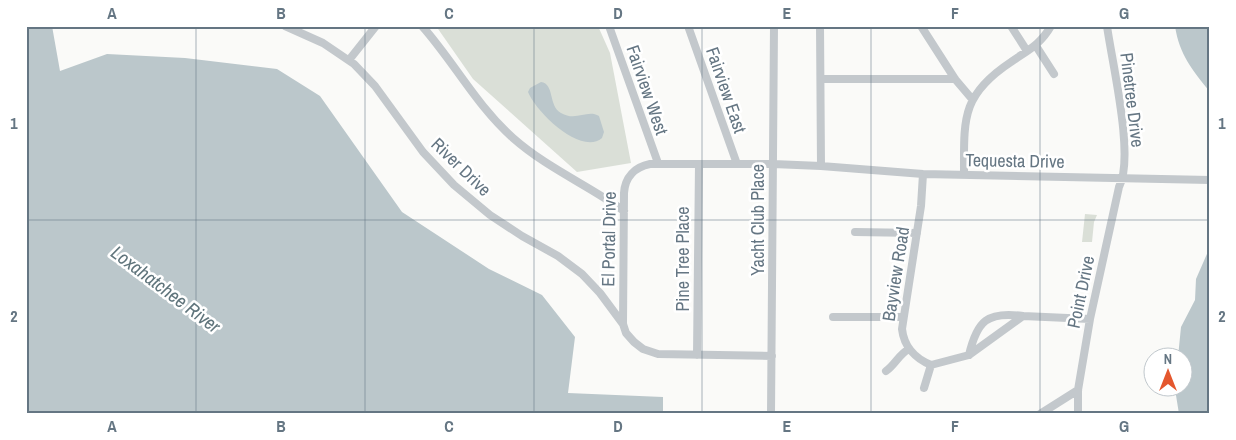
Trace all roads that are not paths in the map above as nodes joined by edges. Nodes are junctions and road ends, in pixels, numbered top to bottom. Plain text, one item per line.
1 (285, 26) edge
2 (376, 26) edge
3 (422, 26) edge
4 (609, 26) edge
5 (688, 26) edge
6 (774, 26) edge
7 (820, 26) edge
8 (921, 26) edge
9 (1010, 26) edge
10 (1051, 26) edge
11 (1107, 26) edge
12 (1036, 46) junction
13 (1027, 51) junction
14 (349, 60) junction
15 (1054, 74) dead end
16 (821, 79) junction
17 (955, 79) junction
18 (972, 100) junction
19 (658, 163) junction
20 (699, 164) junction
21 (737, 164) junction
22 (773, 164) junction
23 (821, 166) junction
24 (923, 174) junction
25 (964, 174) junction
26 (1124, 178) junction
27 (1210, 180) edge
28 (624, 212) junction
29 (855, 232) dead end
30 (917, 233) junction
31 (1024, 316) junction
32 (832, 317) dead end
33 (903, 317) junction
34 (1090, 319) junction
35 (623, 324) junction
36 (909, 349) junction
37 (697, 355) junction
38 (969, 355) junction
39 (772, 356) junction
40 (931, 365) junction
41 (886, 371) dead end
42 (924, 388) dead end
43 (1078, 390) junction
44 (771, 414) edge
45 (1040, 414) edge
46 (1078, 414) edge

1 - 14 street, River Drive
2 - 14 street
3 - 28 street
4 - 19 street, Fairview West
5 - 21 street, Fairview East
6 - 22 street, Yacht Club Place
7 - 16 street
8 - 17 street
9 - 13 street
10 - 12 street
11 - 26 street, Pinetree Drive
12 - 13 street
12 - 15 street
13 - 18 street
14 - 35 street, River Drive
16 - 17 street
16 - 23 street
17 - 18 street
18 - 25 street
19 - 20 street, El Portal Drive
19 - 28 street, El Portal Drive
20 - 21 street, El Portal Drive
20 - 37 street, Pine Tree Place
21 - 22 street, El Portal Drive
22 - 23 street, El Portal Drive
22 - 39 street, Yacht Club Place
23 - 24 street, Tequesta Drive
24 - 25 street, Tequesta Drive
24 - 30 street, Bayview Road
25 - 26 street, Tequesta Drive
26 - 27 street, Tequesta Drive
26 - 34 street, Point Drive
28 - 35 street, El Portal Drive
29 - 30 street
30 - 33 street, Bayview Road
31 - 34 street
31 - 38 street
31 - 38 street
32 - 33 street
33 - 36 street, Bayview Road
34 - 43 street, Point Drive
35 - 37 street
36 - 40 street
36 - 41 street
37 - 39 street
38 - 40 street
39 - 44 street, Yacht Club Place
40 - 42 street
43 - 45 street
43 - 46 street, Point Drive

